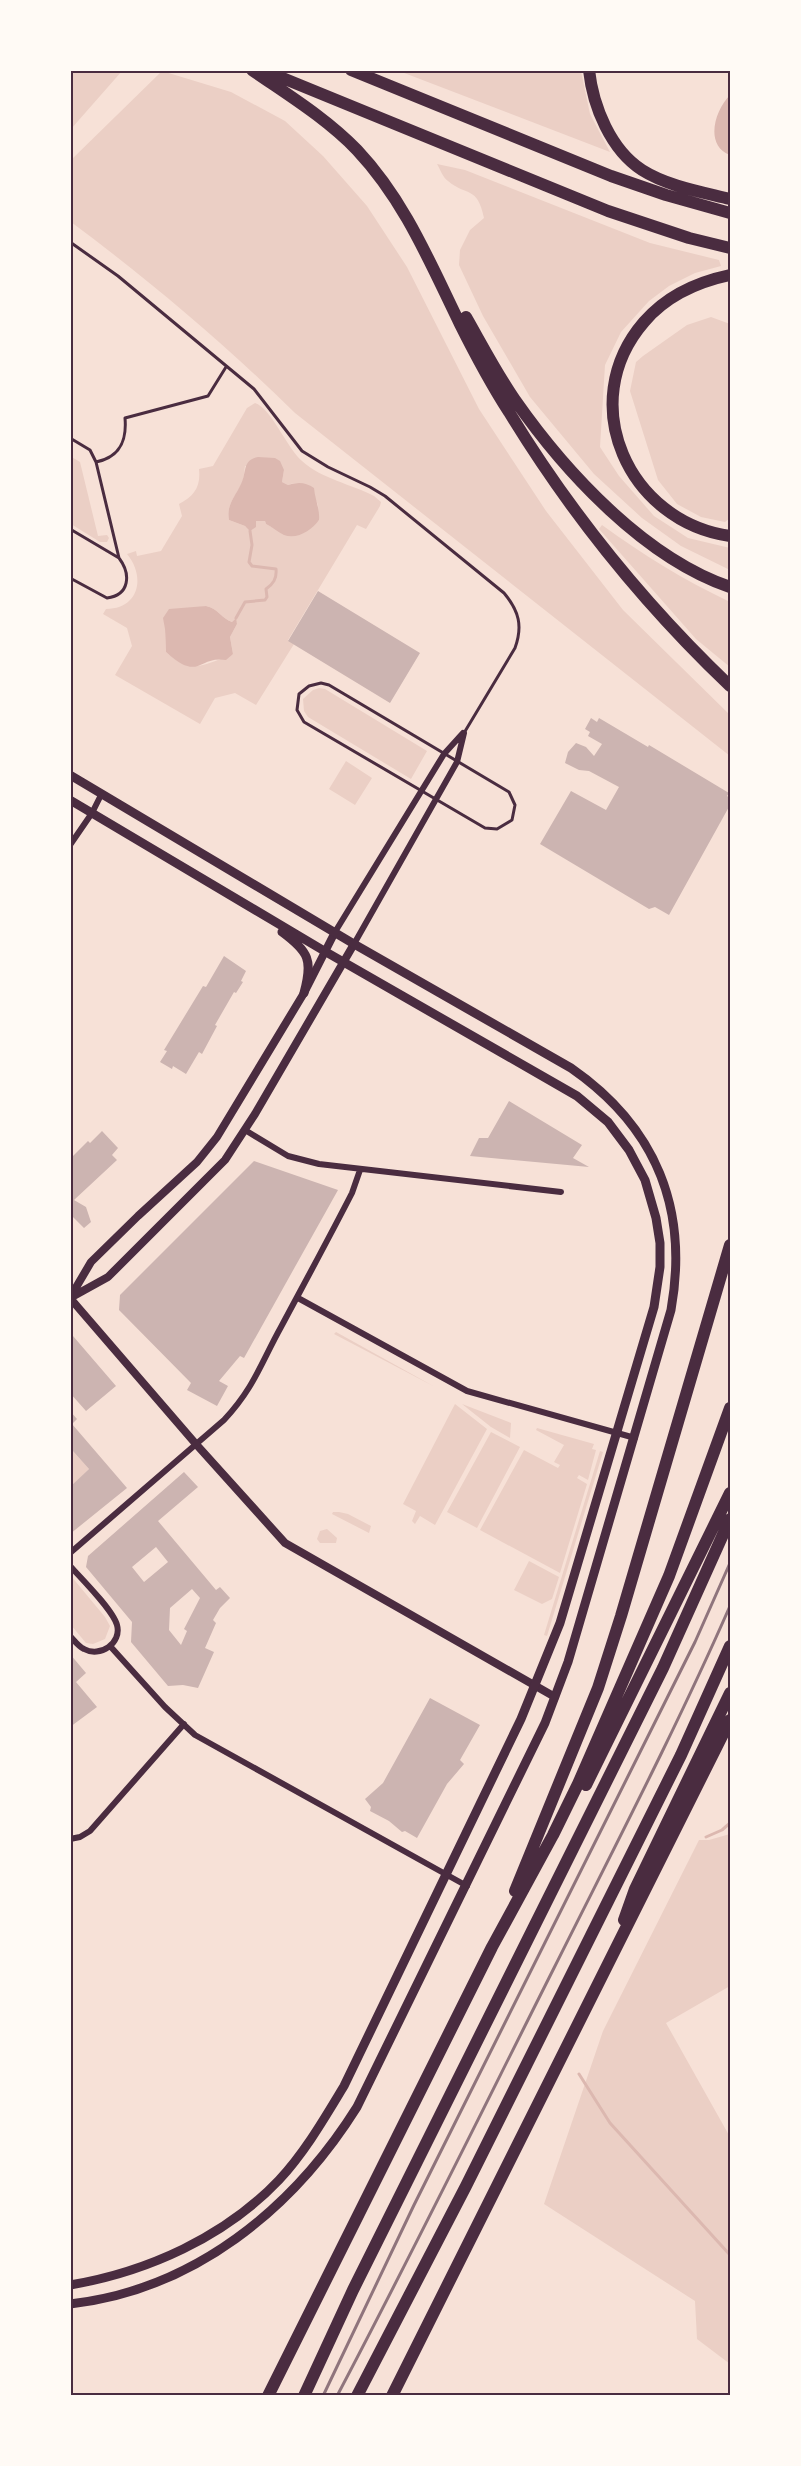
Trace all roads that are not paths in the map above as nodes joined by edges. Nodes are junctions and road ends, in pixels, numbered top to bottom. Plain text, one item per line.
1 (252, 70) edge
2 (262, 70) edge
3 (351, 70) edge
4 (589, 70) edge
5 (730, 199) edge
6 (730, 213) edge
7 (70, 242) edge
8 (730, 248) edge
9 (434, 265) junction
10 (730, 275) edge
11 (226, 367) junction
12 (70, 438) edge
13 (96, 462) junction
14 (70, 529) edge
15 (730, 536) edge
16 (119, 558) junction
17 (70, 578) edge
18 (730, 587) edge
19 (730, 686) edge
20 (464, 733) junction
21 (444, 754) junction
22 (458, 762) junction
23 (70, 775) edge
24 (421, 791) junction
25 (102, 793) junction
26 (70, 800) edge
27 (435, 800) junction
28 (92, 813) junction
29 (70, 845) edge
30 (252, 909) junction
31 (335, 932) junction
32 (354, 944) junction
33 (326, 952) junction
34 (345, 962) junction
35 (304, 993) junction
36 (245, 1130) junction
37 (360, 1170) junction
38 (561, 1192) dead end
39 (730, 1245) edge
40 (70, 1298) edge
41 (298, 1298) junction
42 (730, 1408) edge
43 (617, 1433) junction
44 (634, 1438) junction
45 (195, 1443) junction
46 (730, 1493) edge
47 (730, 1519) edge
48 (70, 1553) edge
49 (70, 1566) edge
50 (70, 1636) edge
51 (110, 1646) junction
52 (730, 1646) edge
53 (536, 1687) junction
54 (730, 1693) edge
55 (555, 1697) junction
56 (730, 1720) edge
57 (184, 1724) junction
58 (553, 1835) junction
59 (70, 1839) edge
60 (446, 1875) junction
61 (467, 1886) junction
62 (492, 1947) junction
63 (608, 1967) junction
64 (70, 2285) edge
65 (70, 2304) edge
66 (268, 2396) edge
67 (304, 2396) edge
68 (357, 2396) edge
69 (392, 2396) edge

1 - 9 highway
2 - 8 highway
3 - 6 highway
4 - 5 highway
7 - 11 lane
9 - 18 highway
9 - 19 highway
10 - 15 highway
11 - 13 lane
11 - 20 lane
12 - 13 lane
13 - 16 lane
14 - 16 lane
16 - 17 lane
20 - 21 street
20 - 22 street
21 - 22 lane
21 - 24 street
21 - 24 lane
22 - 27 street
22 - 27 lane
23 - 25 main road
24 - 27 lane
24 - 31 street
25 - 28 street
25 - 31 main road
26 - 28 main road
27 - 32 street
28 - 29 street
28 - 30 main road
30 - 33 main road
30 - 35 main road
31 - 32 main road
31 - 33 street
32 - 34 street
32 - 44 main road
33 - 34 main road
33 - 35 street
34 - 36 street
34 - 43 main road
35 - 40 street
36 - 37 street
36 - 40 street
37 - 38 street
37 - 41 street
39 - 62 highway
40 - 45 street
41 - 43 street
41 - 45 street
42 - 58 highway
43 - 44 street
43 - 53 main road
44 - 55 main road
45 - 48 street
45 - 53 street
46 - 58 highway
47 - 67 highway
49 - 51 street
50 - 51 street
51 - 57 street
52 - 68 highway
53 - 55 street
53 - 60 main road
54 - 63 highway
55 - 61 main road
56 - 63 highway
57 - 59 street
57 - 60 street
58 - 62 highway
60 - 61 street
60 - 64 main road
61 - 65 main road
62 - 66 highway
63 - 69 highway

